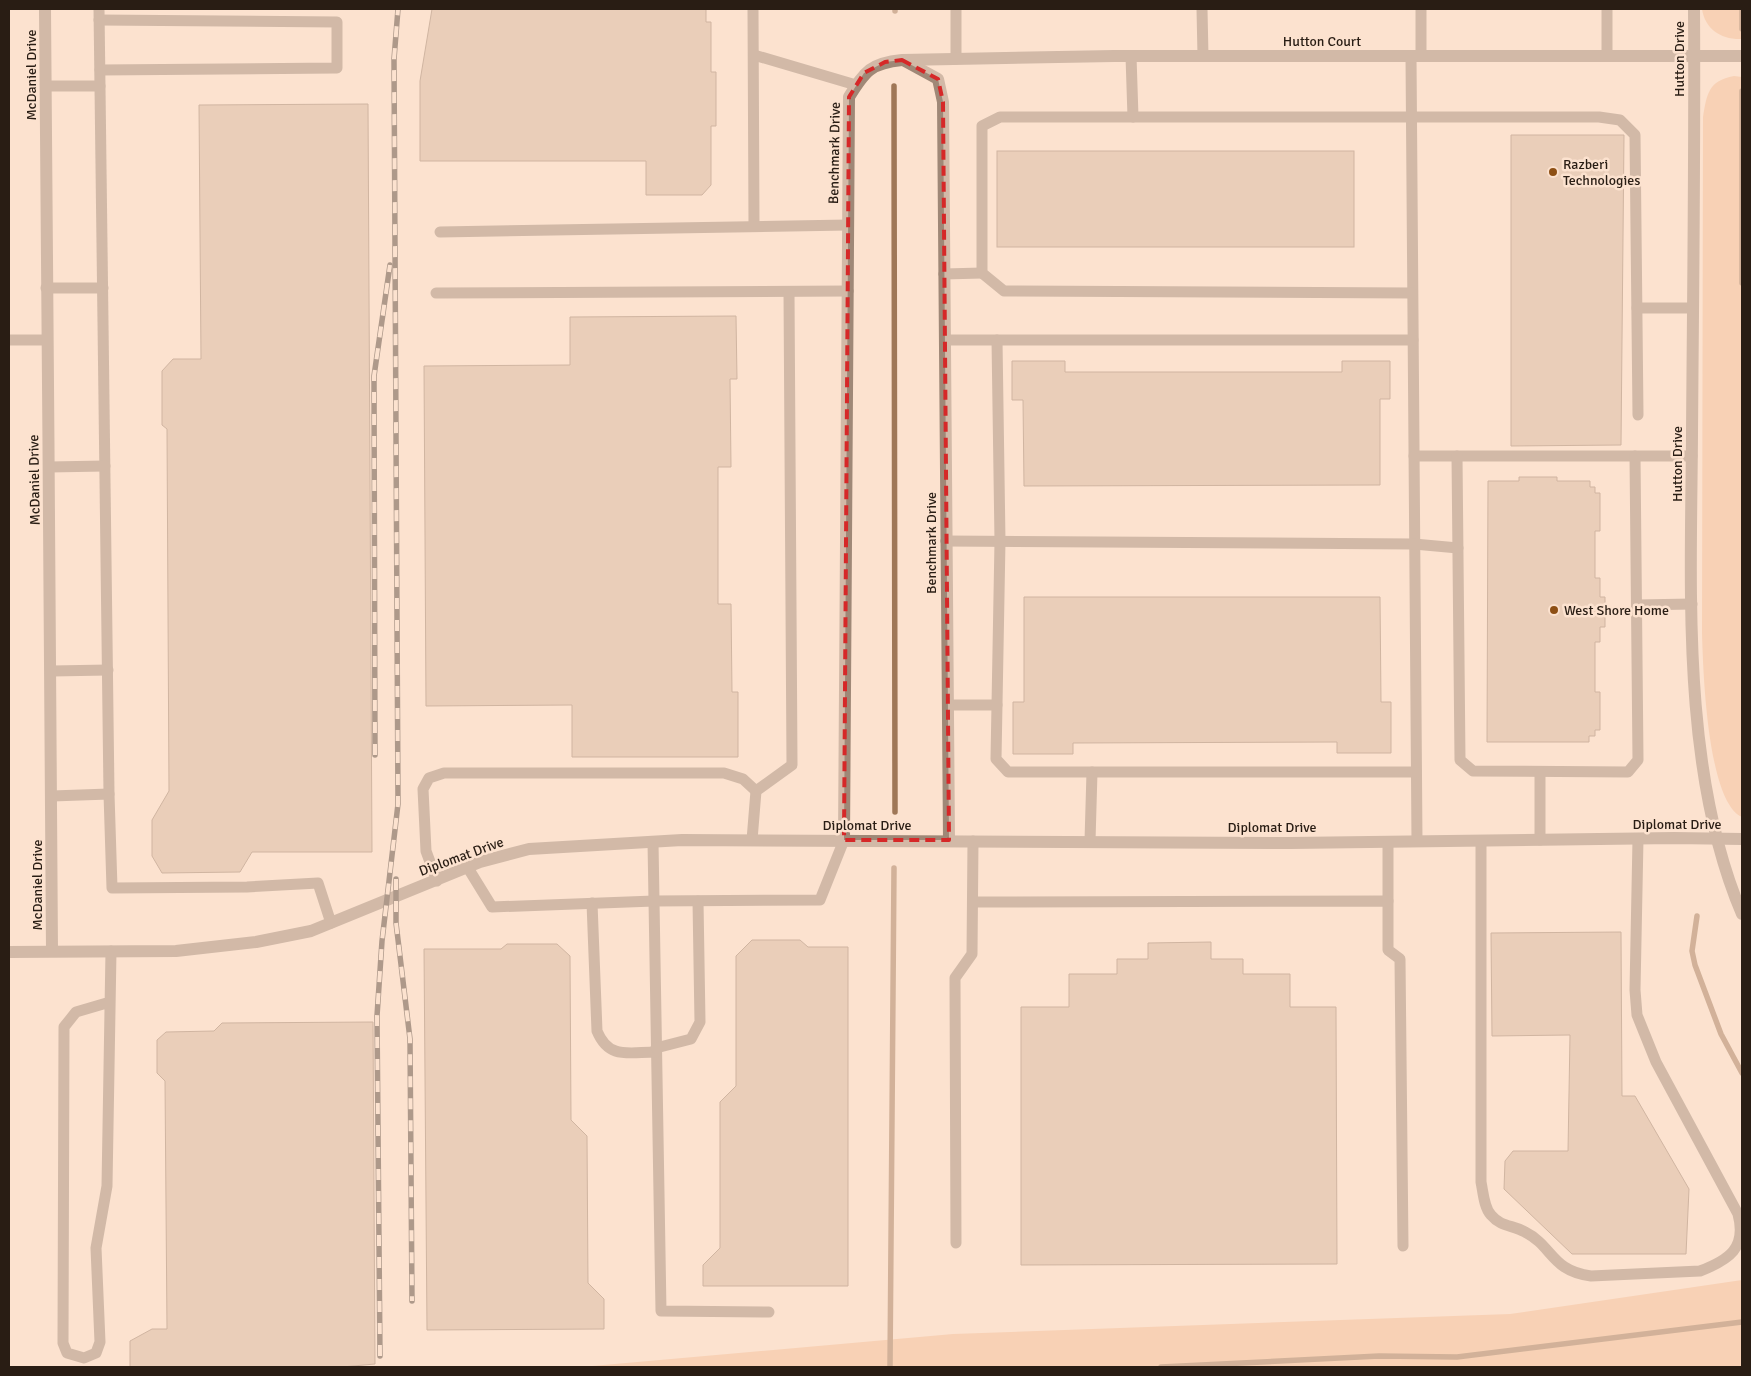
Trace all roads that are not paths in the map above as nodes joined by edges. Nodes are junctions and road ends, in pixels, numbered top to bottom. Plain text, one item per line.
1 (46, 9) edge
2 (754, 9) edge
3 (956, 9) edge
4 (1202, 9) edge
5 (1421, 9) edge
6 (1607, 9) edge
7 (1694, 9) edge
8 (99, 14) edge
9 (754, 55) junction
10 (1131, 56) junction
11 (1203, 56) junction
12 (1416, 56) junction
13 (1607, 56) junction
14 (1694, 56) junction
15 (1742, 56) edge
16 (956, 59) junction
17 (902, 60) junction
18 (100, 70) junction
19 (856, 85) junction
20 (46, 86) junction
21 (100, 86) junction
22 (1133, 117) junction
23 (1411, 118) junction
24 (848, 225) junction
25 (754, 226) junction
26 (440, 232) dead end
27 (982, 273) junction
28 (944, 274) junction
29 (46, 288) junction
30 (103, 288) junction
31 (848, 291) junction
32 (789, 292) junction
33 (436, 293) dead end
34 (1412, 293) junction
35 (1637, 308) junction
36 (1693, 308) junction
37 (9, 340) edge
38 (47, 340) junction
39 (945, 340) junction
40 (997, 340) junction
41 (1412, 340) junction
42 (1638, 416) dead end
43 (1414, 456) junction
44 (1457, 456) junction
45 (1635, 456) junction
46 (1692, 456) junction
47 (105, 466) junction
48 (49, 467) junction
49 (946, 541) junction
50 (1000, 541) junction
51 (1414, 544) junction
52 (1458, 548) junction
53 (1692, 604) junction
54 (1637, 605) junction
55 (108, 670) junction
56 (52, 671) junction
57 (948, 705) junction
58 (997, 706) junction
59 (1092, 772) junction
60 (1416, 772) junction
61 (1540, 772) junction
62 (756, 791) junction
63 (109, 794) junction
64 (52, 796) junction
65 (1638, 839) junction
66 (1742, 839) edge
67 (752, 840) junction
68 (844, 840) junction
69 (949, 840) junction
70 (1540, 840) junction
71 (1717, 840) junction
72 (973, 841) junction
73 (1090, 841) junction
74 (1416, 841) junction
75 (1481, 841) junction
76 (653, 842) junction
77 (1388, 842) junction
78 (468, 868) junction
79 (437, 881) junction
80 (654, 901) junction
81 (698, 901) junction
82 (1388, 901) junction
83 (973, 902) junction
84 (592, 903) junction
85 (1742, 914) edge
86 (331, 923) junction
87 (52, 951) junction
88 (111, 951) junction
89 (9, 952) edge
90 (110, 1002) junction
91 (656, 1050) junction
92 (956, 1243) dead end
93 (1403, 1246) dead end
94 (769, 1312) dead end

1 - 20 street, McDaniel Drive
2 - 9 lane
3 - 16 lane
4 - 11 lane
5 - 12 lane
6 - 13 lane
7 - 14 street, Hutton Drive
8 - 18 lane
8 - 18 lane
9 - 19 lane
9 - 25 lane
10 - 11 street, Hutton Court
10 - 16 street, Hutton Court
10 - 22 lane
11 - 12 street, Hutton Court
12 - 13 street, Hutton Court
12 - 23 lane
13 - 14 street, Hutton Court
14 - 15 street, Hutton Court
14 - 36 street, Hutton Drive
16 - 17 street, Hutton Court
17 - 19 street, Benchmark Drive
17 - 28 street, Benchmark Drive
18 - 21 lane
19 - 24 street, Benchmark Drive
20 - 21 lane
20 - 29 street, McDaniel Drive
21 - 30 lane
22 - 23 lane
22 - 27 lane
23 - 34 lane
23 - 35 lane
24 - 25 lane
24 - 31 street, Benchmark Drive
25 - 26 lane
27 - 28 lane
27 - 34 lane
28 - 39 street, Benchmark Drive
29 - 30 lane
29 - 38 street, McDaniel Drive
30 - 47 lane
31 - 32 lane
31 - 68 street, Benchmark Drive
32 - 33 lane
32 - 62 lane
34 - 41 lane
35 - 36 lane
35 - 42 lane
36 - 46 street, Hutton Drive
37 - 38 lane
38 - 48 street, McDaniel Drive
39 - 40 lane
39 - 49 street, Benchmark Drive
40 - 41 lane
40 - 50 lane
41 - 43 lane
43 - 44 lane
43 - 51 lane
44 - 45 lane
44 - 52 lane
45 - 46 lane
45 - 54 lane
46 - 53 street, Hutton Drive
47 - 48 lane
47 - 55 lane
48 - 56 street, McDaniel Drive
49 - 50 lane
49 - 57 street, Benchmark Drive
50 - 51 lane
50 - 58 lane
51 - 52 lane
51 - 60 lane
52 - 61 lane
53 - 54 lane
53 - 71 street, Hutton Drive
54 - 61 lane
55 - 56 lane
55 - 63 lane
56 - 64 street, McDaniel Drive
57 - 58 lane
57 - 69 street, Benchmark Drive
58 - 59 lane
59 - 60 lane
59 - 73 lane
60 - 74 lane
61 - 70 lane
62 - 67 lane
62 - 79 lane
63 - 64 lane
63 - 86 lane
64 - 87 street, McDaniel Drive
65 - 70 street, Diplomat Drive
65 - 71 street, Diplomat Drive
65 - 75 lane
66 - 71 street, Diplomat Drive
67 - 68 street, Diplomat Drive
67 - 76 street, Diplomat Drive
68 - 69 street, Diplomat Drive
68 - 81 lane
69 - 72 street, Diplomat Drive
70 - 75 street, Diplomat Drive
71 - 85 street, Hutton Drive
72 - 73 street, Diplomat Drive
72 - 83 lane
73 - 77 street, Diplomat Drive
74 - 75 street, Diplomat Drive
74 - 77 street, Diplomat Drive
76 - 78 street, Diplomat Drive
76 - 80 lane
77 - 82 lane
78 - 79 street, Diplomat Drive
78 - 84 lane
79 - 86 street, Diplomat Drive
80 - 81 lane
80 - 84 lane
80 - 91 lane
81 - 91 lane
82 - 83 lane
82 - 93 lane
83 - 92 lane
84 - 91 lane
86 - 88 street, Diplomat Drive
87 - 88 street, Diplomat Drive
87 - 89 street, Diplomat Drive
88 - 90 lane
90 - 90 lane
91 - 94 lane

